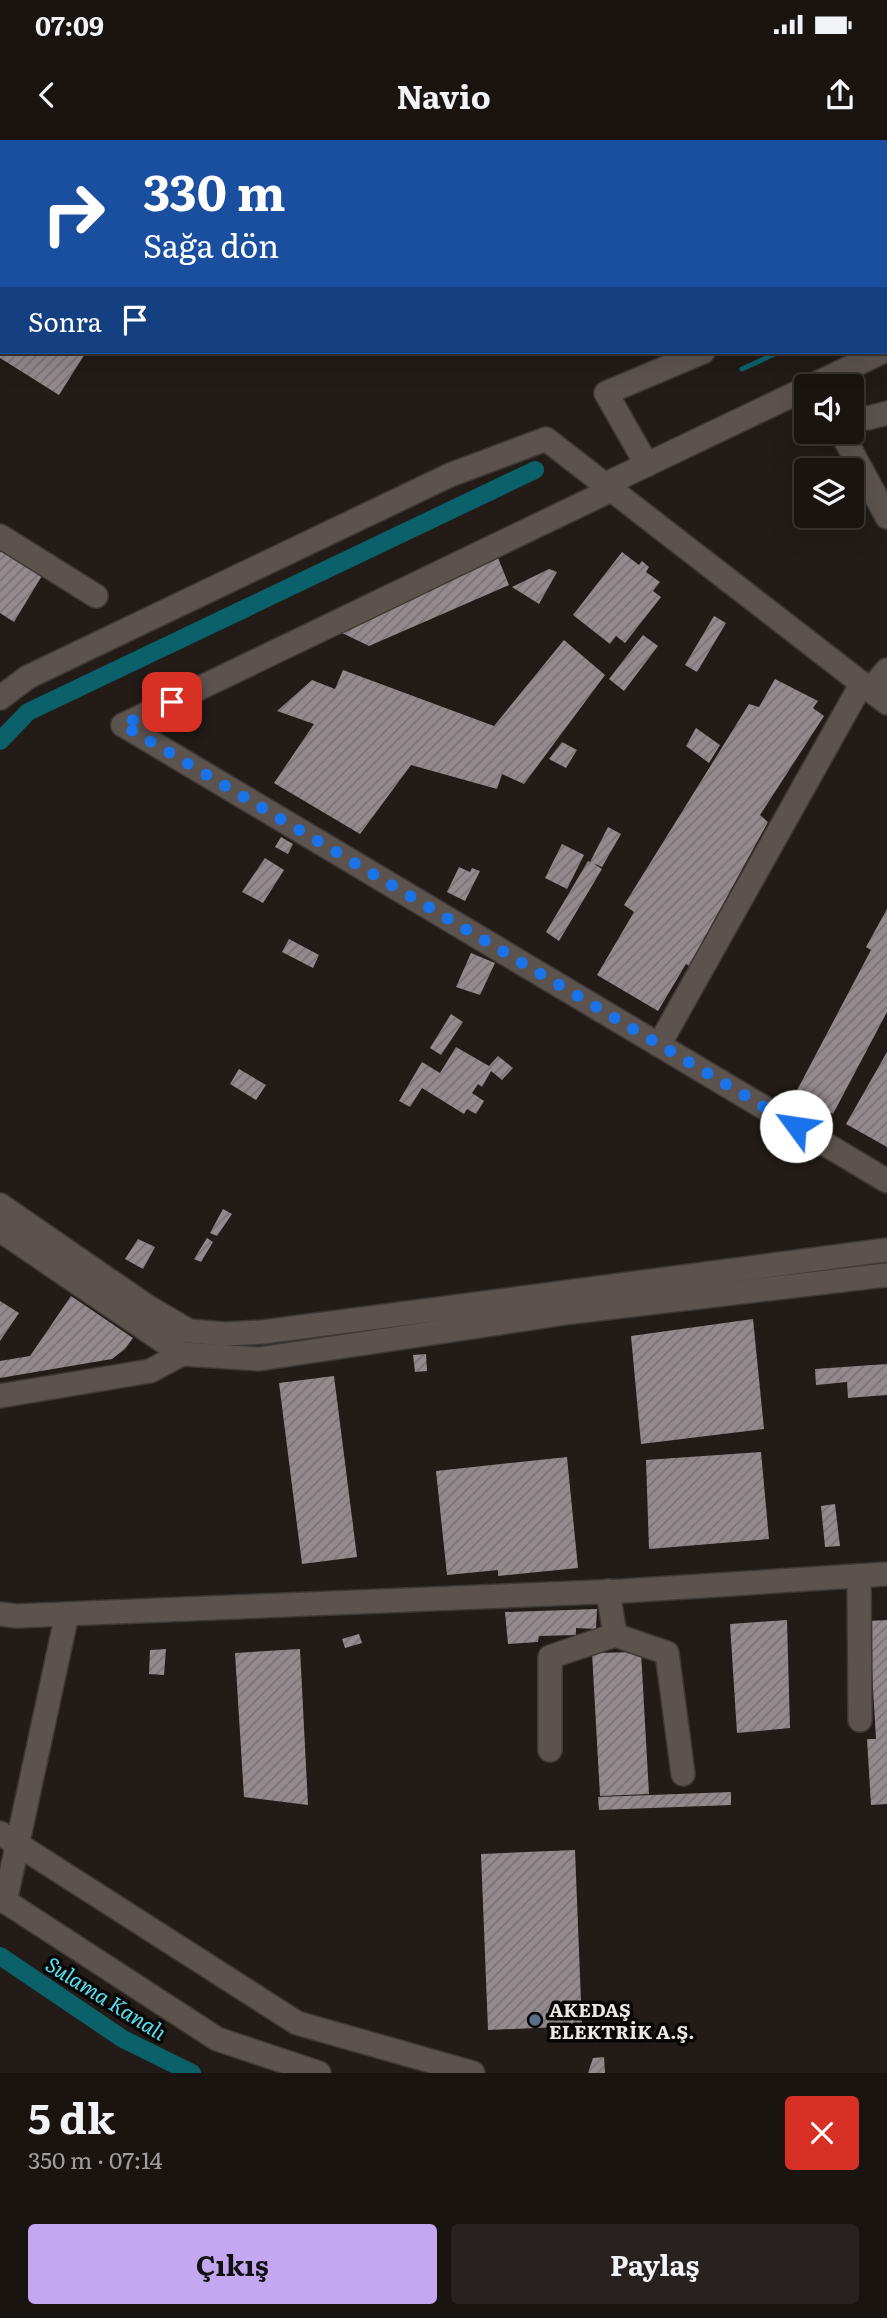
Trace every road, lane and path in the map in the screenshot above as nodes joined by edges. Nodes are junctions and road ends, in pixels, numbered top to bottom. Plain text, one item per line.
1 (698, 354) edge
2 (877, 354) edge
3 (835, 374) edge
4 (794, 394) edge
5 (785, 398) junction
6 (794, 402) edge
7 (887, 414) edge
8 (864, 417) edge
9 (647, 465) junction
10 (864, 473) joint
11 (887, 479) edge
12 (608, 488) junction
13 (887, 517) edge
14 (0, 536) edge
15 (96, 596) dead end
16 (887, 670) edge
17 (873, 692) edge
18 (0, 698) edge
19 (659, 1045) junction
20 (887, 1181) edge
21 (0, 1205) edge
22 (0, 1230) edge
23 (887, 1250) edge
24 (887, 1275) edge
25 (181, 1354) junction
26 (0, 1396) edge
27 (887, 1574) edge
28 (859, 1576) junction
29 (608, 1591) junction
30 (0, 1614) edge
31 (67, 1614) junction
32 (615, 1635) junction
33 (860, 1720) dead end
34 (550, 1751) dead end
35 (683, 1774) dead end
36 (9, 1838) edge
37 (3, 1900) edge
38 (320, 2073) edge
39 (473, 2073) edge

1 - 9 street
2 - 3 street
4 - 5 street
5 - 6 street
5 - 9 street
7 - 8 street
9 - 12 street
10 - 11 street
10 - 13 street
12 - 17 street
12 - 18 street
12 - 19 street
14 - 15 street
16 - 17 street
17 - 19 street
19 - 20 street
21 - 23 street
22 - 25 street
24 - 25 street
25 - 26 street
27 - 28 street
28 - 29 street
28 - 33 street
29 - 31 street
29 - 32 street
30 - 31 street
31 - 36 street
32 - 34 street
32 - 35 street
36 - 37 street
36 - 39 street
37 - 38 street

